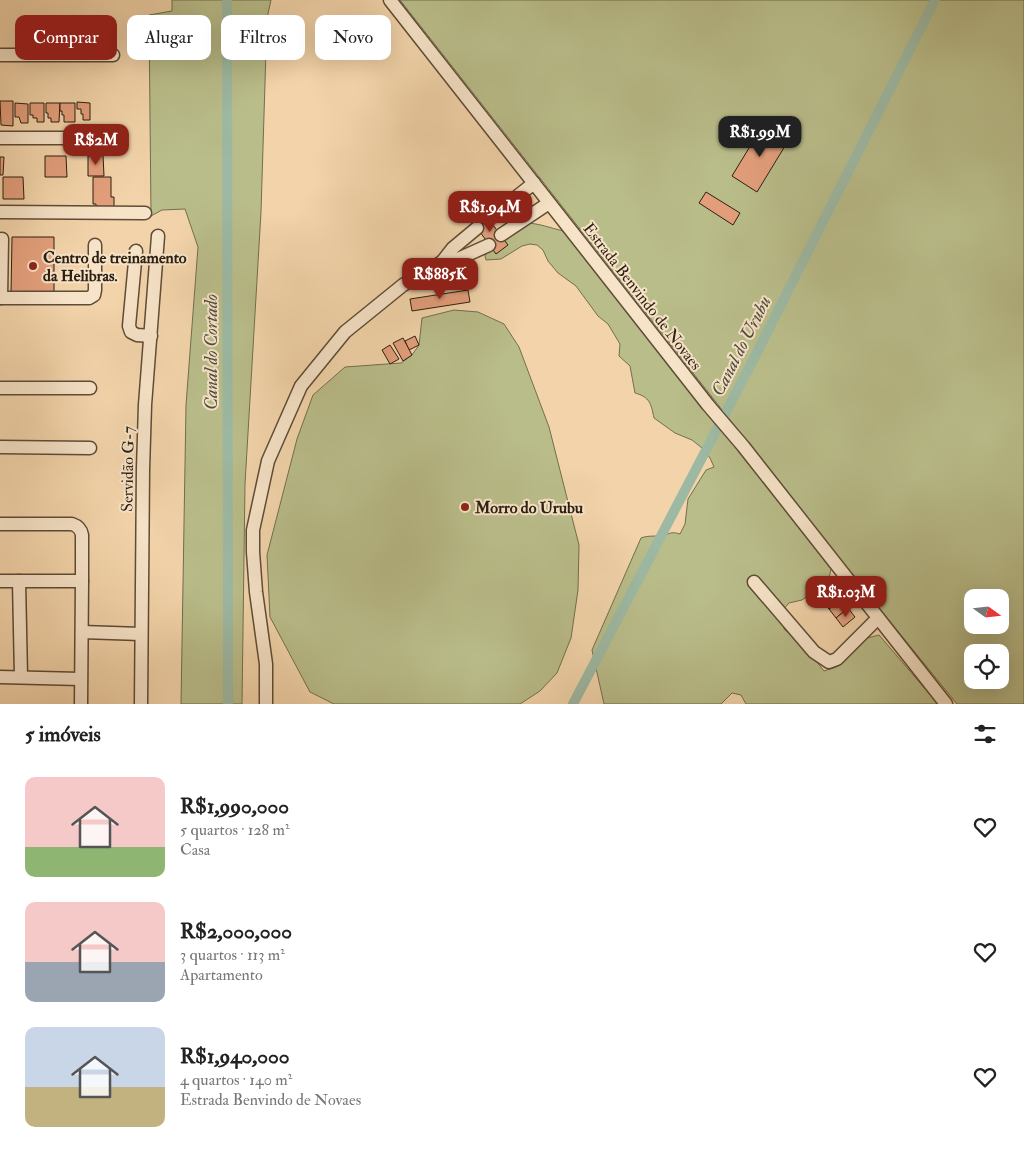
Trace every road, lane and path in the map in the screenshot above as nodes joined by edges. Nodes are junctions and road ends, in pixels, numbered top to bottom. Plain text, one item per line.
1 (390, 0) edge
2 (0, 55) edge
3 (15, 55) edge
4 (0, 138) edge
5 (113, 138) dead end
6 (534, 183) junction
7 (549, 203) junction
8 (0, 212) edge
9 (145, 213) dead end
10 (489, 219) dead end
11 (477, 228) dead end
12 (501, 235) dead end
13 (158, 236) dead end
14 (2, 239) dead end
15 (95, 244) dead end
16 (489, 245) dead end
17 (136, 251) dead end
18 (442, 262) junction
19 (0, 298) edge
20 (151, 336) junction
21 (0, 388) edge
22 (90, 388) dead end
23 (0, 447) edge
24 (90, 448) dead end
25 (0, 524) edge
26 (0, 581) edge
27 (19, 581) junction
28 (82, 581) junction
29 (754, 582) dead end
30 (878, 618) junction
31 (82, 632) junction
32 (141, 634) junction
33 (0, 677) edge
34 (21, 677) junction
35 (80, 679) junction
36 (81, 704) edge
37 (141, 704) edge
38 (266, 704) edge
39 (946, 704) edge

1 - 6 street, Estrada Benvindo de Novaes
2 - 3 street
4 - 5 street
6 - 7 street, Estrada Benvindo de Novaes
6 - 10 street
7 - 12 street
7 - 30 street, Estrada Benvindo de Novaes
8 - 9 street
11 - 18 street
13 - 20 street, Servidão G-7
14 - 19 street
15 - 19 street
16 - 18 street
17 - 20 street
18 - 38 street
20 - 32 street, Servidão G-7
21 - 22 street
23 - 24 street
25 - 28 street
26 - 27 street
27 - 28 street
27 - 34 street
28 - 31 street
29 - 30 street
30 - 39 street, Estrada Benvindo de Novaes
31 - 32 street
31 - 35 street
32 - 37 street, Servidão G-7
33 - 34 street
34 - 35 street
35 - 36 street

